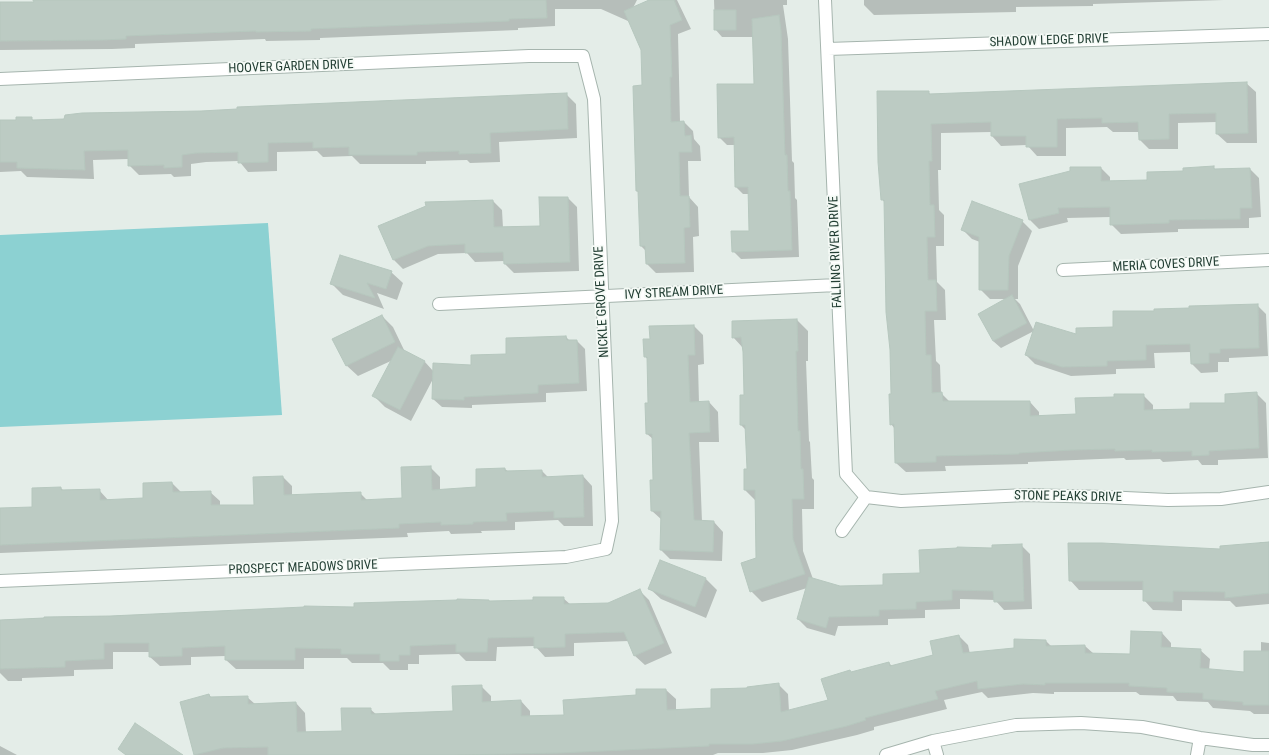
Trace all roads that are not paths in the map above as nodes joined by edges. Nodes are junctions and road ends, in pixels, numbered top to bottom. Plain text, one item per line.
1 (825, 0) edge
2 (1269, 34) edge
3 (828, 49) junction
4 (582, 56) joint
5 (0, 79) edge
6 (1269, 260) edge
7 (1063, 270) dead end
8 (837, 285) junction
9 (602, 296) junction
10 (439, 304) dead end
11 (1269, 492) edge
12 (866, 497) junction
13 (842, 531) dead end
14 (606, 549) joint
15 (0, 581) edge
16 (1200, 738) junction
17 (933, 741) junction
18 (1269, 745) edge
19 (886, 755) edge
20 (937, 755) edge
21 (1197, 755) edge

1 - 3 street, FALLING RIVER DRIVE
2 - 3 street, SHADOW LEDGE DRIVE
3 - 8 street, FALLING RIVER DRIVE
4 - 5 street, HOOVER GARDEN DRIVE
4 - 9 street, NICKLE GROVE DRIVE
6 - 7 street, MERIA COVES DRIVE
8 - 9 street, IVY STREAM DRIVE
8 - 12 street, FALLING RIVER DRIVE
9 - 10 street, IVY STREAM DRIVE
9 - 14 street, NICKLE GROVE DRIVE
11 - 12 street, STONE PEAKS DRIVE
12 - 13 street
14 - 15 street, PROSPECT MEADOWS DRIVE
16 - 17 street
16 - 18 street
16 - 21 street
17 - 19 street
17 - 20 street

